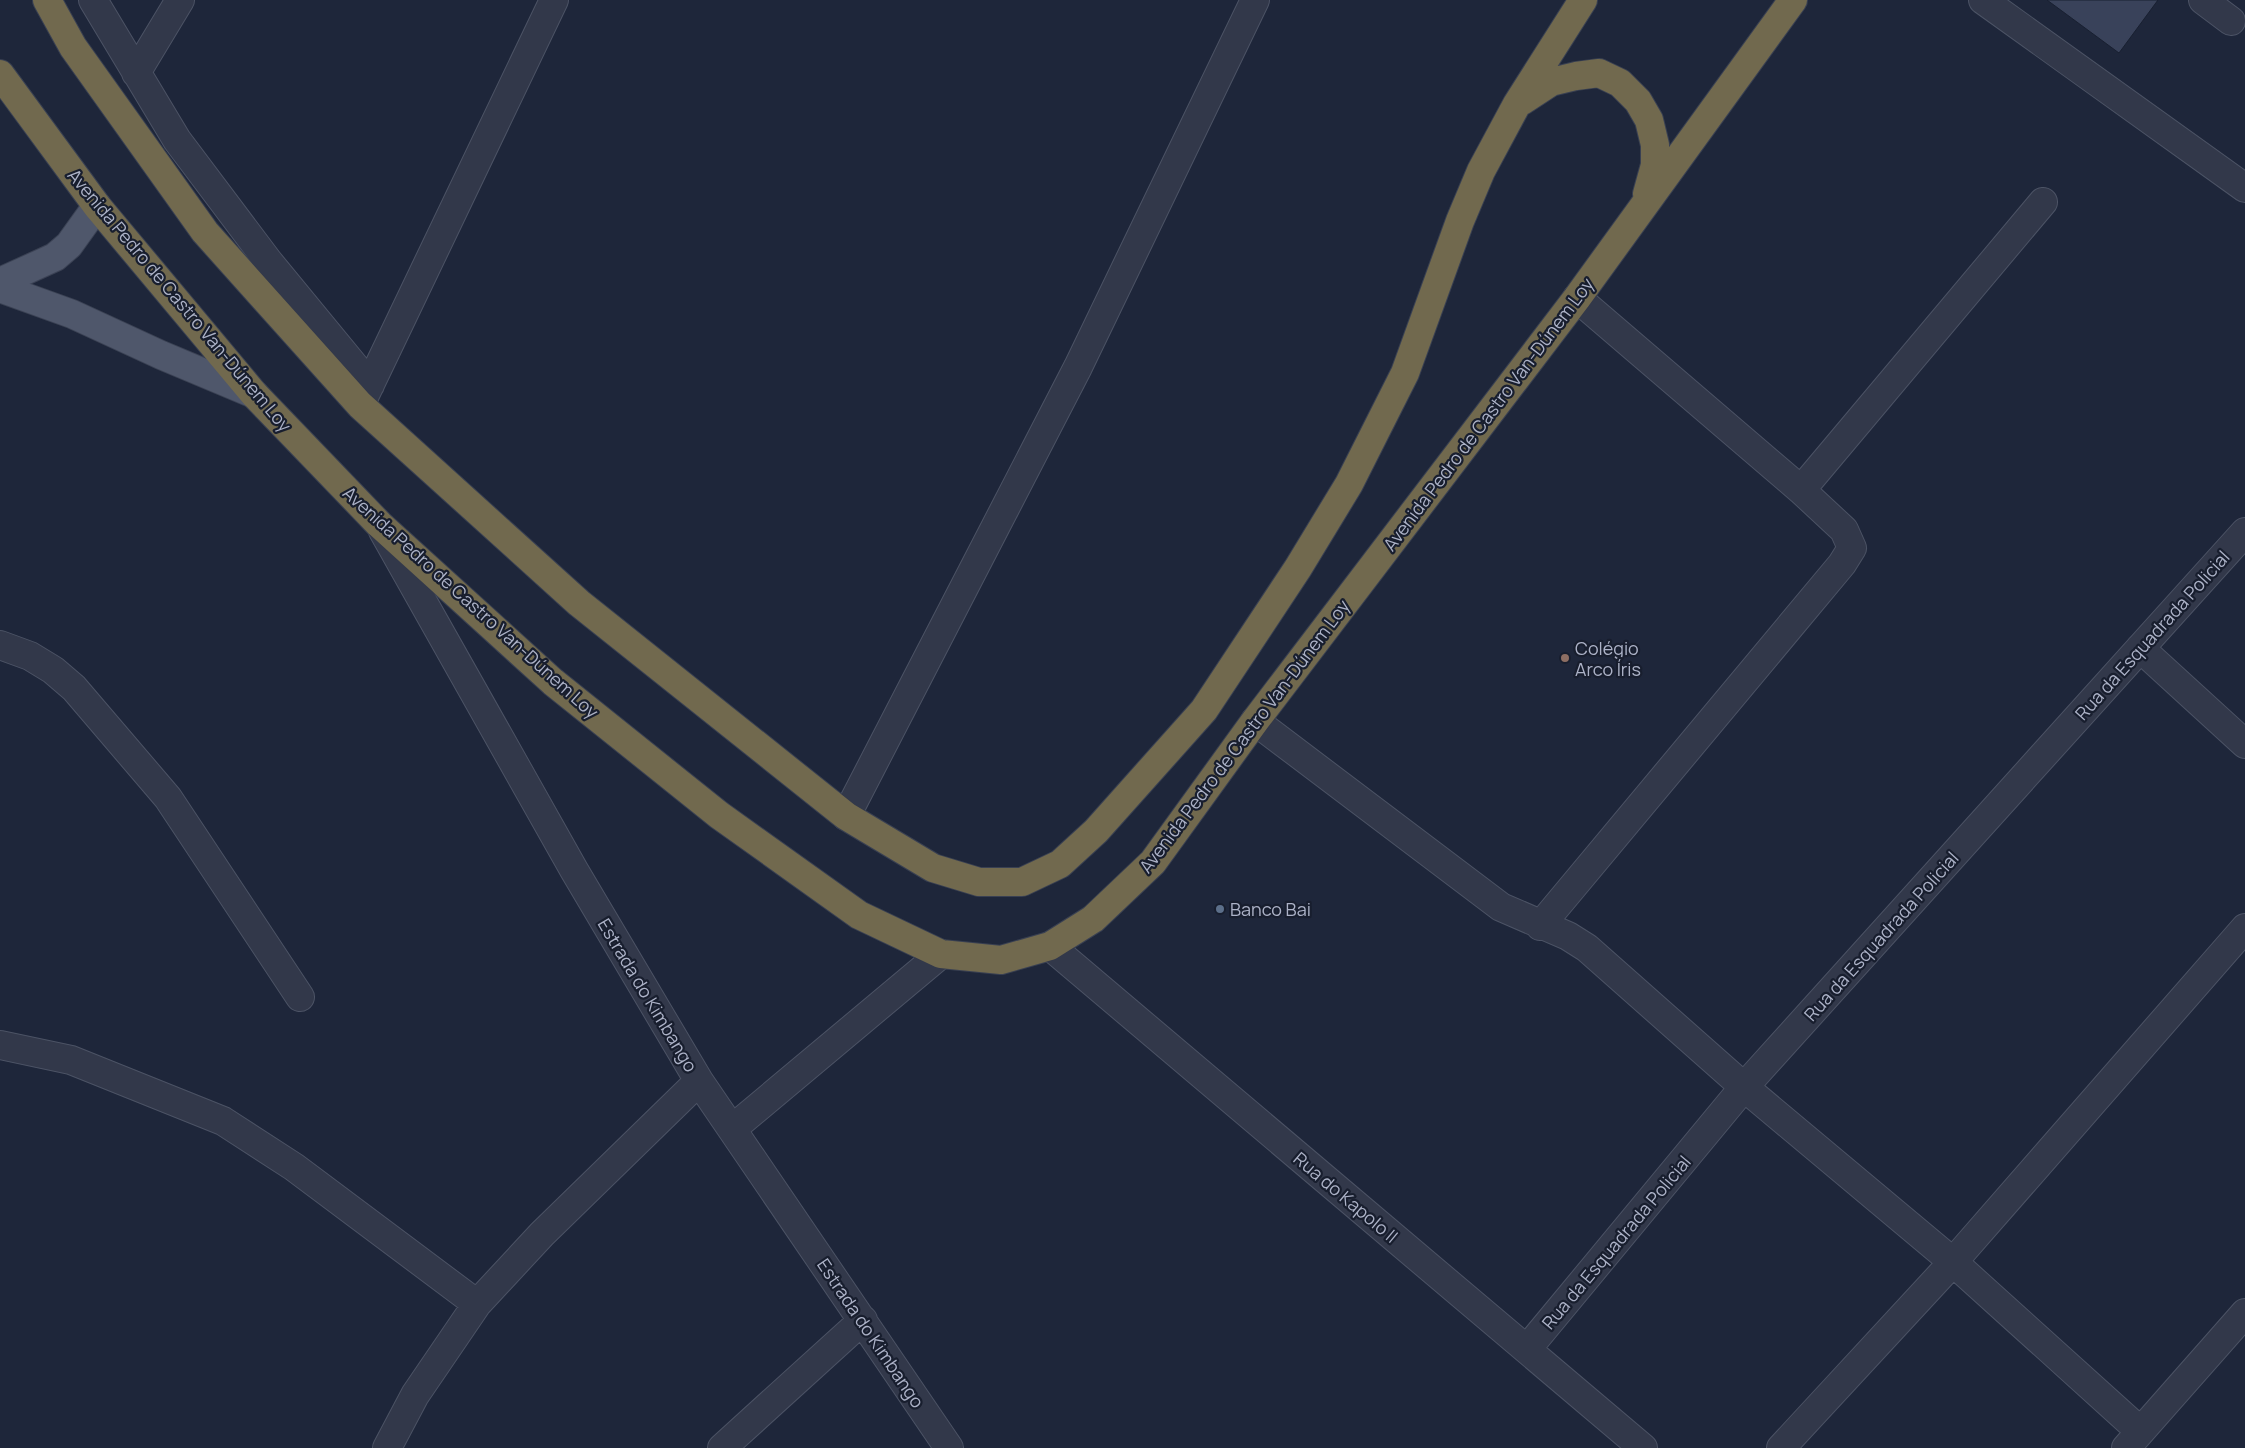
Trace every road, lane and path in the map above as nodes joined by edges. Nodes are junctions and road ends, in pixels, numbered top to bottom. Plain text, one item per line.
1 (47, 0) edge
2 (92, 0) edge
3 (180, 0) edge
4 (554, 0) edge
5 (1255, 0) edge
6 (1583, 0) edge
7 (1793, 0) edge
8 (1983, 0) edge
9 (2203, 0) edge
10 (2231, 21) dead end
11 (0, 74) edge
12 (136, 74) junction
13 (1517, 104) junction
14 (2245, 188) edge
15 (2043, 202) dead end
16 (97, 206) junction
17 (1642, 207) junction
18 (0, 282) edge
19 (0, 288) edge
20 (1577, 298) junction
21 (254, 394) junction
22 (365, 395) junction
23 (1802, 490) junction
24 (379, 524) junction
25 (2245, 532) edge
26 (0, 645) edge
27 (2140, 648) junction
28 (1255, 721) junction
29 (2245, 744) edge
30 (846, 816) junction
31 (1540, 926) junction
32 (2245, 928) edge
33 (1050, 946) junction
34 (941, 954) junction
35 (300, 997) dead end
36 (0, 1045) edge
37 (699, 1081) junction
38 (1744, 1087) junction
39 (732, 1129) junction
40 (1953, 1262) junction
41 (477, 1304) junction
42 (2245, 1313) edge
43 (863, 1320) junction
44 (1527, 1349) junction
45 (2133, 1440) edge
46 (1626, 1443) edge
47 (387, 1448) edge
48 (722, 1448) edge
49 (949, 1448) edge
50 (1781, 1448) edge

1 - 22 highway
2 - 12 street
3 - 12 street
4 - 22 street
5 - 30 street
6 - 13 highway
7 - 17 highway, Avenida Pedro de Castro Van-Dúnem Loy
8 - 14 street
9 - 10 street
11 - 16 highway, Avenida Pedro de Castro Van-Dúnem Loy
12 - 22 street
13 - 17 highway
13 - 30 highway
15 - 23 street
16 - 18 main road
16 - 21 highway, Avenida Pedro de Castro Van-Dúnem Loy
17 - 20 highway, Avenida Pedro de Castro Van-Dúnem Loy
19 - 21 main road
20 - 23 street
20 - 28 highway, Avenida Pedro de Castro Van-Dúnem Loy
21 - 24 highway, Avenida Pedro de Castro Van-Dúnem Loy
22 - 30 highway
23 - 31 street
24 - 34 highway, Avenida Pedro de Castro Van-Dúnem Loy
24 - 37 street, Estrada do Kimbango
25 - 27 street, Rua da Esquadrada Policial
26 - 35 street
27 - 29 street
27 - 38 street, Rua da Esquadrada Policial
28 - 31 street
28 - 33 highway, Avenida Pedro de Castro Van-Dúnem Loy
31 - 38 street
32 - 40 street
33 - 34 highway, Avenida Pedro de Castro Van-Dúnem Loy
33 - 44 street, Rua do Kapolo II
34 - 39 street
36 - 41 street
37 - 39 street, Estrada do Kimbango
37 - 41 street
38 - 40 street
38 - 44 street, Rua da Esquadrada Policial
39 - 43 street, Estrada do Kimbango
40 - 45 street
40 - 50 street
41 - 47 street
42 - 45 street
43 - 48 street
43 - 49 street, Estrada do Kimbango
44 - 46 street, Rua do Kapolo II

